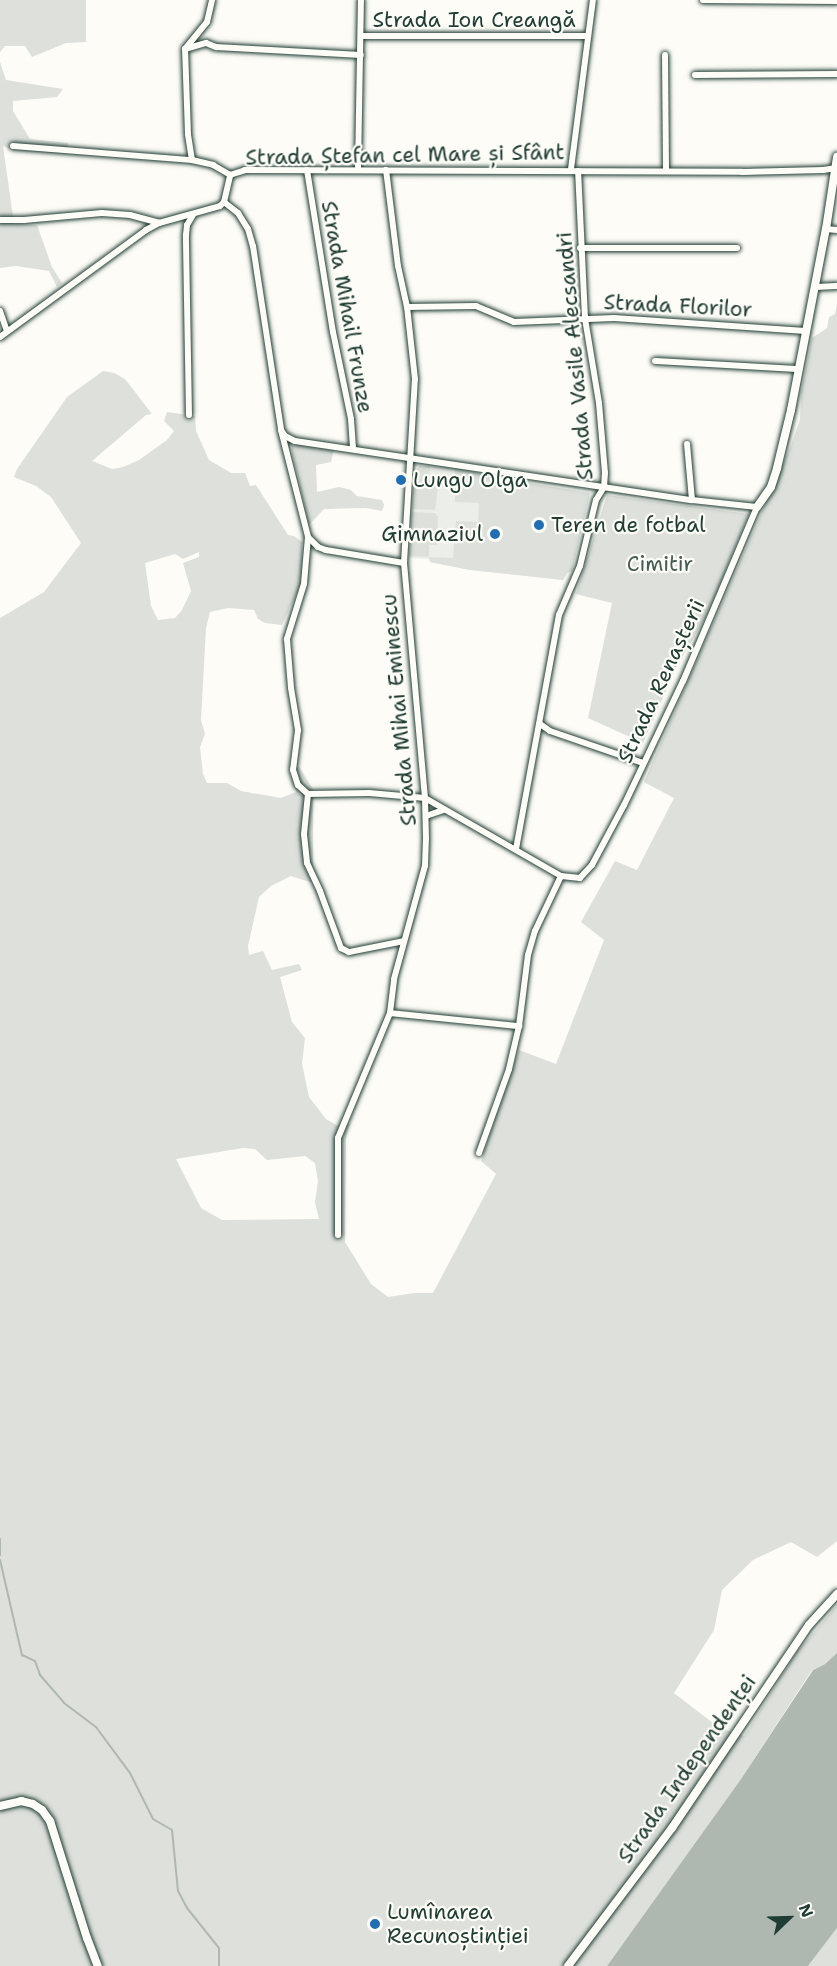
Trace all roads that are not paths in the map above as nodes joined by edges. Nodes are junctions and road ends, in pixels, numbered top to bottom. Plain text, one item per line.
1 (212, 0) edge
2 (361, 0) edge
3 (593, 0) edge
4 (704, 0) edge
5 (837, 1) edge
6 (361, 36) junction
7 (588, 36) junction
8 (185, 49) junction
9 (361, 55) junction
10 (665, 55) dead end
11 (837, 74) edge
12 (695, 75) dead end
13 (13, 146) dead end
14 (837, 157) edge
15 (192, 160) junction
16 (837, 168) edge
17 (358, 169) junction
18 (308, 170) junction
19 (386, 170) junction
20 (575, 170) junction
21 (666, 171) junction
22 (230, 175) junction
23 (224, 202) junction
24 (194, 215) junction
25 (0, 220) edge
26 (159, 223) junction
27 (826, 229) junction
28 (837, 230) edge
29 (580, 248) junction
30 (737, 248) dead end
31 (837, 286) edge
32 (815, 287) junction
33 (407, 307) junction
34 (0, 311) edge
35 (585, 318) junction
36 (7, 331) junction
37 (806, 331) junction
38 (0, 337) edge
39 (655, 361) dead end
40 (798, 369) junction
41 (189, 415) dead end
42 (281, 430) junction
43 (687, 444) dead end
44 (353, 449) junction
45 (409, 457) junction
46 (604, 488) junction
47 (692, 500) junction
48 (757, 507) junction
49 (308, 537) junction
50 (404, 563) junction
51 (540, 724) junction
52 (643, 763) junction
53 (308, 794) junction
54 (425, 798) junction
55 (443, 810) junction
56 (426, 816) junction
57 (516, 849) junction
58 (561, 876) junction
59 (404, 941) junction
60 (390, 1013) junction
61 (519, 1026) junction
62 (479, 1153) dead end
63 (339, 1235) dead end
64 (837, 1594) edge
65 (0, 1806) edge
66 (98, 1966) edge
67 (568, 1966) edge

1 - 8 street
2 - 6 street
3 - 7 street, Strada Vasile Alecsandri
4 - 5 street
6 - 7 street, Strada Ion Creangă
6 - 9 street
7 - 20 street, Strada Vasile Alecsandri
8 - 9 street, Strada Ion Creangă
8 - 15 street
9 - 17 street
10 - 21 street
11 - 12 street
13 - 15 street
14 - 16 street, Strada Renașterii
15 - 22 street
16 - 21 street, Strada Ștefan cel Mare și Sfânt
16 - 27 street, Strada Renașterii
17 - 18 street, Strada Ștefan cel Mare și Sfânt
17 - 19 street, Strada Ștefan cel Mare și Sfânt
18 - 22 street, Strada Ștefan cel Mare și Sfânt
18 - 44 street, Strada Mihail Frunze
19 - 20 street, Strada Ștefan cel Mare și Sfânt
19 - 33 street, Strada Mihai Eminescu
20 - 21 street, Strada Ștefan cel Mare și Sfânt
20 - 29 street, Strada Vasile Alecsandri
22 - 23 street, Strada Ștefan cel Mare și Sfânt
23 - 24 street
23 - 42 street
24 - 26 street
24 - 41 street
25 - 26 street
26 - 36 street
27 - 28 street
27 - 32 street, Strada Renașterii
29 - 30 street
29 - 35 street, Strada Vasile Alecsandri
31 - 32 street
32 - 37 street, Strada Renașterii
33 - 35 street, Strada Florilor
33 - 45 street, Strada Mihai Eminescu
34 - 36 street
35 - 37 street, Strada Florilor
35 - 46 street, Strada Vasile Alecsandri
36 - 38 street
37 - 40 street, Strada Renașterii
39 - 40 street
40 - 48 street, Strada Renașterii
42 - 44 street
42 - 49 street
43 - 47 street
44 - 45 street
45 - 46 street
45 - 50 street, Strada Mihai Eminescu
46 - 47 street
46 - 51 street, Strada Vasile Alecsandri
47 - 48 street
48 - 52 street, Strada Renașterii
49 - 50 street
49 - 53 street
50 - 54 street, Strada Mihai Eminescu
51 - 52 street
51 - 57 street, Strada Vasile Alecsandri
52 - 58 street, Strada Renașterii
53 - 54 street
53 - 59 street
54 - 55 street
54 - 56 street, Strada Mihai Eminescu
55 - 56 street
55 - 57 street
56 - 59 street, Strada Mihai Eminescu
57 - 58 street
58 - 61 street
59 - 60 street, Strada Mihai Eminescu
60 - 61 street
60 - 63 street, Strada Mihai Eminescu
61 - 62 street
64 - 67 main road, Strada Independenței
65 - 66 main road

